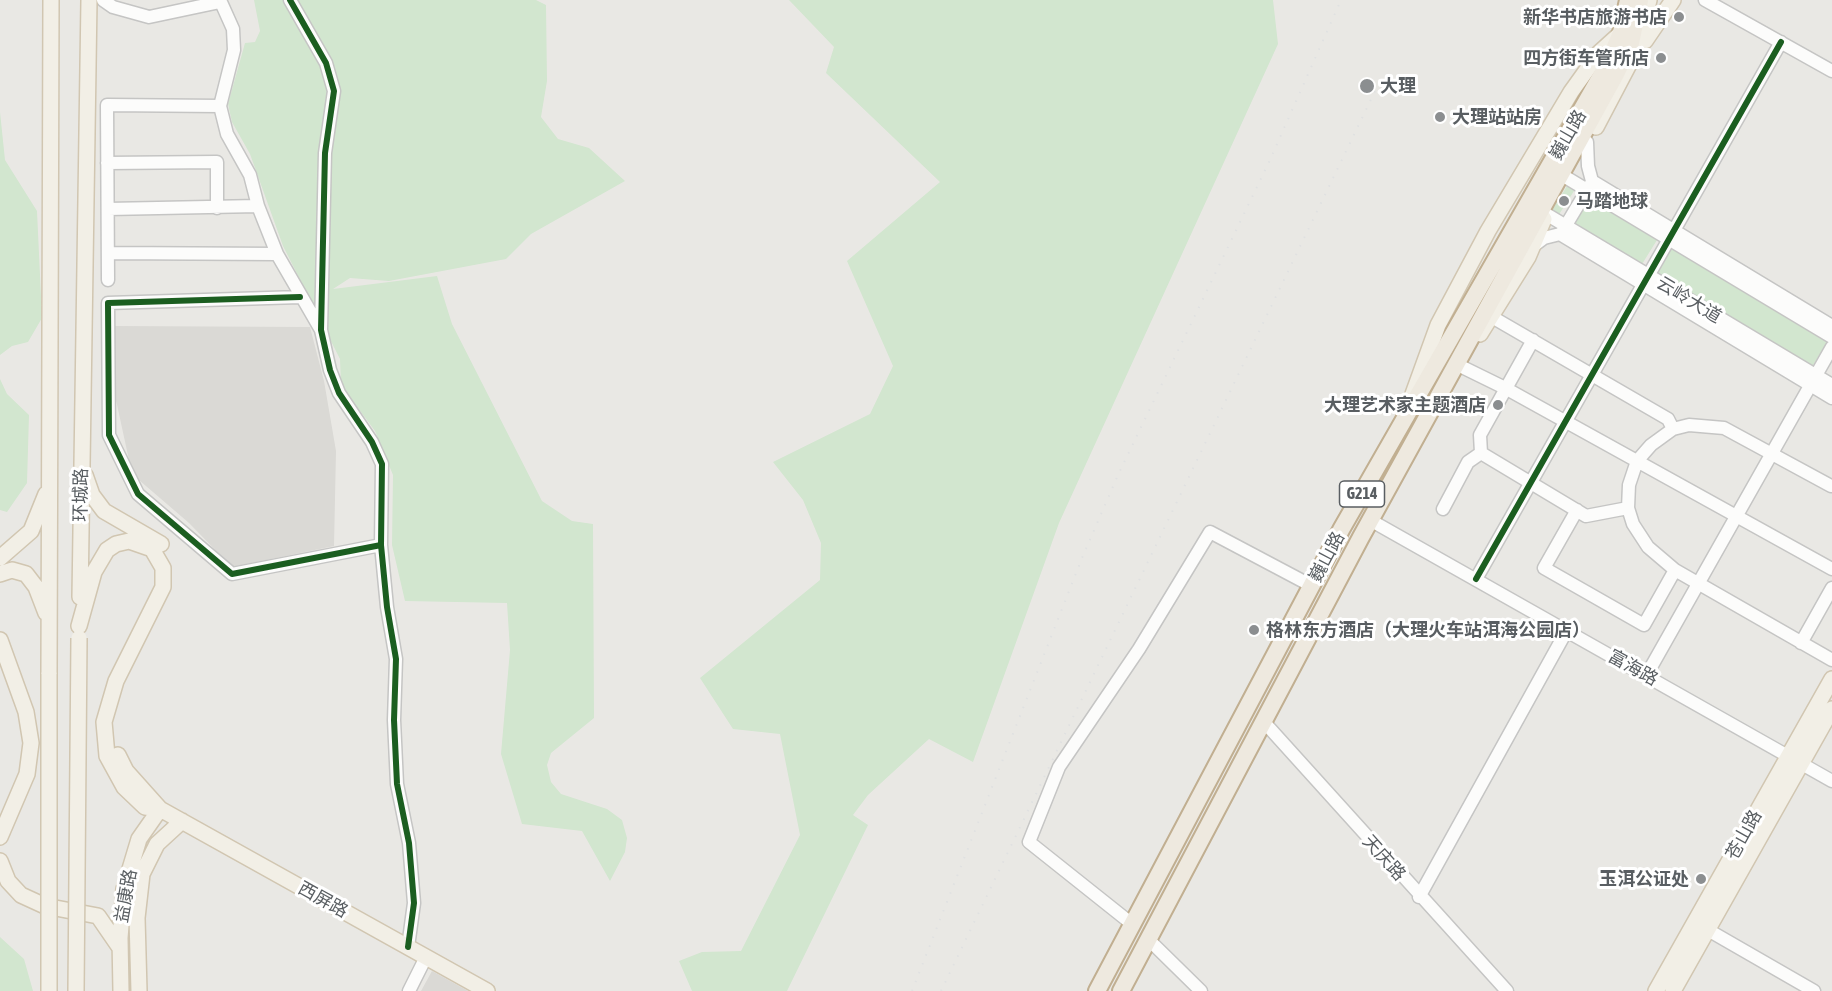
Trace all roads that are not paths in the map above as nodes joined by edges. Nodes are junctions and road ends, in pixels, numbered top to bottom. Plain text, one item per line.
1 (51, 0) edge
2 (89, 0) edge
3 (103, 0) edge
4 (290, 0) edge
5 (1628, 0) edge
6 (1640, 0) edge
7 (1649, 0) edge
8 (1673, 0) edge
9 (1705, 0) edge
10 (220, 1) edge
11 (1781, 42) junction
12 (1832, 71) edge
13 (1624, 77) junction
14 (219, 106) junction
15 (1587, 142) junction
16 (107, 163) junction
17 (1567, 178) junction
18 (1589, 186) junction
19 (258, 206) junction
20 (217, 208) junction
21 (108, 209) junction
22 (1546, 214) junction
23 (1563, 230) junction
24 (1672, 235) junction
25 (1532, 247) junction
26 (108, 253) junction
27 (277, 254) junction
28 (108, 280) dead end
29 (1646, 280) junction
30 (300, 297) junction
31 (1492, 317) junction
32 (1832, 326) edge
33 (321, 330) junction
34 (1832, 337) edge
35 (1533, 340) junction
36 (1832, 347) edge
37 (1455, 364) junction
38 (1593, 375) junction
39 (1813, 380) junction
40 (1832, 386) edge
41 (1505, 388) junction
42 (1832, 398) edge
43 (1566, 422) junction
44 (1673, 429) junction
45 (1773, 452) junction
46 (1481, 453) junction
47 (82, 460) junction
48 (1637, 461) junction
49 (52, 462) junction
50 (1532, 484) junction
51 (1831, 486) edge
52 (1628, 508) junction
53 (1443, 509) dead end
54 (1577, 510) junction
55 (1736, 516) junction
56 (1370, 520) junction
57 (381, 545) junction
58 (0, 558) edge
59 (1832, 569) edge
60 (1675, 570) junction
61 (0, 574) edge
62 (1476, 579) junction
63 (1699, 582) junction
64 (1312, 586) junction
65 (1832, 588) edge
66 (50, 628) junction
67 (1567, 630) junction
68 (79, 632) junction
69 (0, 640) edge
70 (1802, 643) junction
71 (1832, 660) edge
72 (0, 669) edge
73 (1646, 676) junction
74 (1832, 679) edge
75 (1832, 710) edge
76 (1264, 722) junction
77 (1795, 760) junction
78 (1832, 781) edge
79 (0, 809) edge
80 (160, 809) junction
81 (182, 821) junction
82 (0, 837) edge
83 (0, 861) edge
84 (0, 886) edge
85 (123, 894) junction
86 (1419, 897) junction
87 (98, 916) junction
88 (1132, 924) junction
89 (1708, 930) junction
90 (1149, 940) junction
91 (408, 947) junction
92 (120, 948) junction
93 (426, 957) junction
94 (49, 991) edge
95 (76, 991) edge
96 (121, 991) edge
97 (139, 991) edge
98 (409, 991) edge
99 (487, 991) edge
100 (1097, 991) edge
101 (1121, 991) edge
102 (1201, 991) edge
103 (1507, 991) edge
104 (1656, 991) edge
105 (1673, 991) edge
106 (1814, 991) edge

1 - 49 main road, 环城路
2 - 47 main road, 环城路
3 - 10 street
4 - 33 street
5 - 64 highway, 巍山路 / G214
6 - 37 highway, 巍山路 / G214
7 - 13 main road
8 - 13 main road
9 - 11 street
10 - 14 street
11 - 12 street
11 - 24 street
13 - 15 main road
14 - 16 street
14 - 19 street
15 - 17 main road
15 - 18 street
16 - 20 street
16 - 21 street
17 - 18 street
17 - 22 main road
18 - 23 street
18 - 24 street
19 - 20 street
19 - 27 street
20 - 21 street
21 - 26 street
22 - 23 street, 云岭大道
22 - 25 main road
23 - 25 street
23 - 29 street, 云岭大道
24 - 29 street
24 - 32 street
24 - 34 street
25 - 31 main road
26 - 27 street
26 - 28 street
27 - 30 street
29 - 38 street
29 - 39 street, 云岭大道
30 - 33 street
30 - 57 street
31 - 35 street
31 - 37 main road
33 - 57 street
35 - 38 street
35 - 41 street
36 - 39 street
37 - 41 street
37 - 56 highway, 巍山路 / G214
38 - 43 street
38 - 44 street
39 - 40 street, 云岭大道
39 - 42 street
39 - 45 street
41 - 43 street
41 - 46 street
43 - 48 street
43 - 50 street
44 - 45 street
44 - 48 street
45 - 51 street
45 - 55 street
46 - 50 street
46 - 53 street
47 - 68 main road, 环城路
47 - 80 main road
48 - 52 street
48 - 55 street
49 - 58 main road
49 - 66 main road, 环城路
50 - 54 street
50 - 62 street
52 - 54 street
52 - 60 street
54 - 60 street
55 - 59 street
55 - 63 street
56 - 62 street, 富海路
56 - 76 highway, 巍山路 / G214
57 - 91 street
60 - 63 street
61 - 66 main road
62 - 67 street, 富海路
63 - 70 street
63 - 73 street
64 - 88 highway, 巍山路 / G214
64 - 88 street
65 - 70 street
66 - 94 main road, 环城路, bridge
67 - 73 street, 富海路
67 - 86 street
68 - 80 main road, 西屏路
68 - 95 main road, 环城路, bridge
69 - 82 main road
70 - 71 street
72 - 79 main road
73 - 77 street, 富海路
74 - 77 main road, 苍山路
75 - 77 main road, 苍山路
76 - 86 street, 天庆路
76 - 90 highway, 巍山路 / G214
77 - 78 street, 富海路
77 - 89 main road, 苍山路
77 - 104 main road, 苍山路
80 - 81 main road, 西屏路
80 - 85 main road, 益康路
81 - 91 main road, 西屏路
81 - 97 main road, 益康路
83 - 87 main road
84 - 87 main road
85 - 87 main road
85 - 92 main road, 益康路
86 - 103 street, 天庆路
87 - 92 main road
88 - 90 highway
88 - 100 highway, 巍山路 / G214
89 - 105 main road, 苍山路
89 - 106 street
90 - 101 highway, 巍山路 / G214
90 - 102 street
91 - 93 main road, 西屏路
92 - 96 main road, 益康路
93 - 98 street
93 - 99 main road, 西屏路

